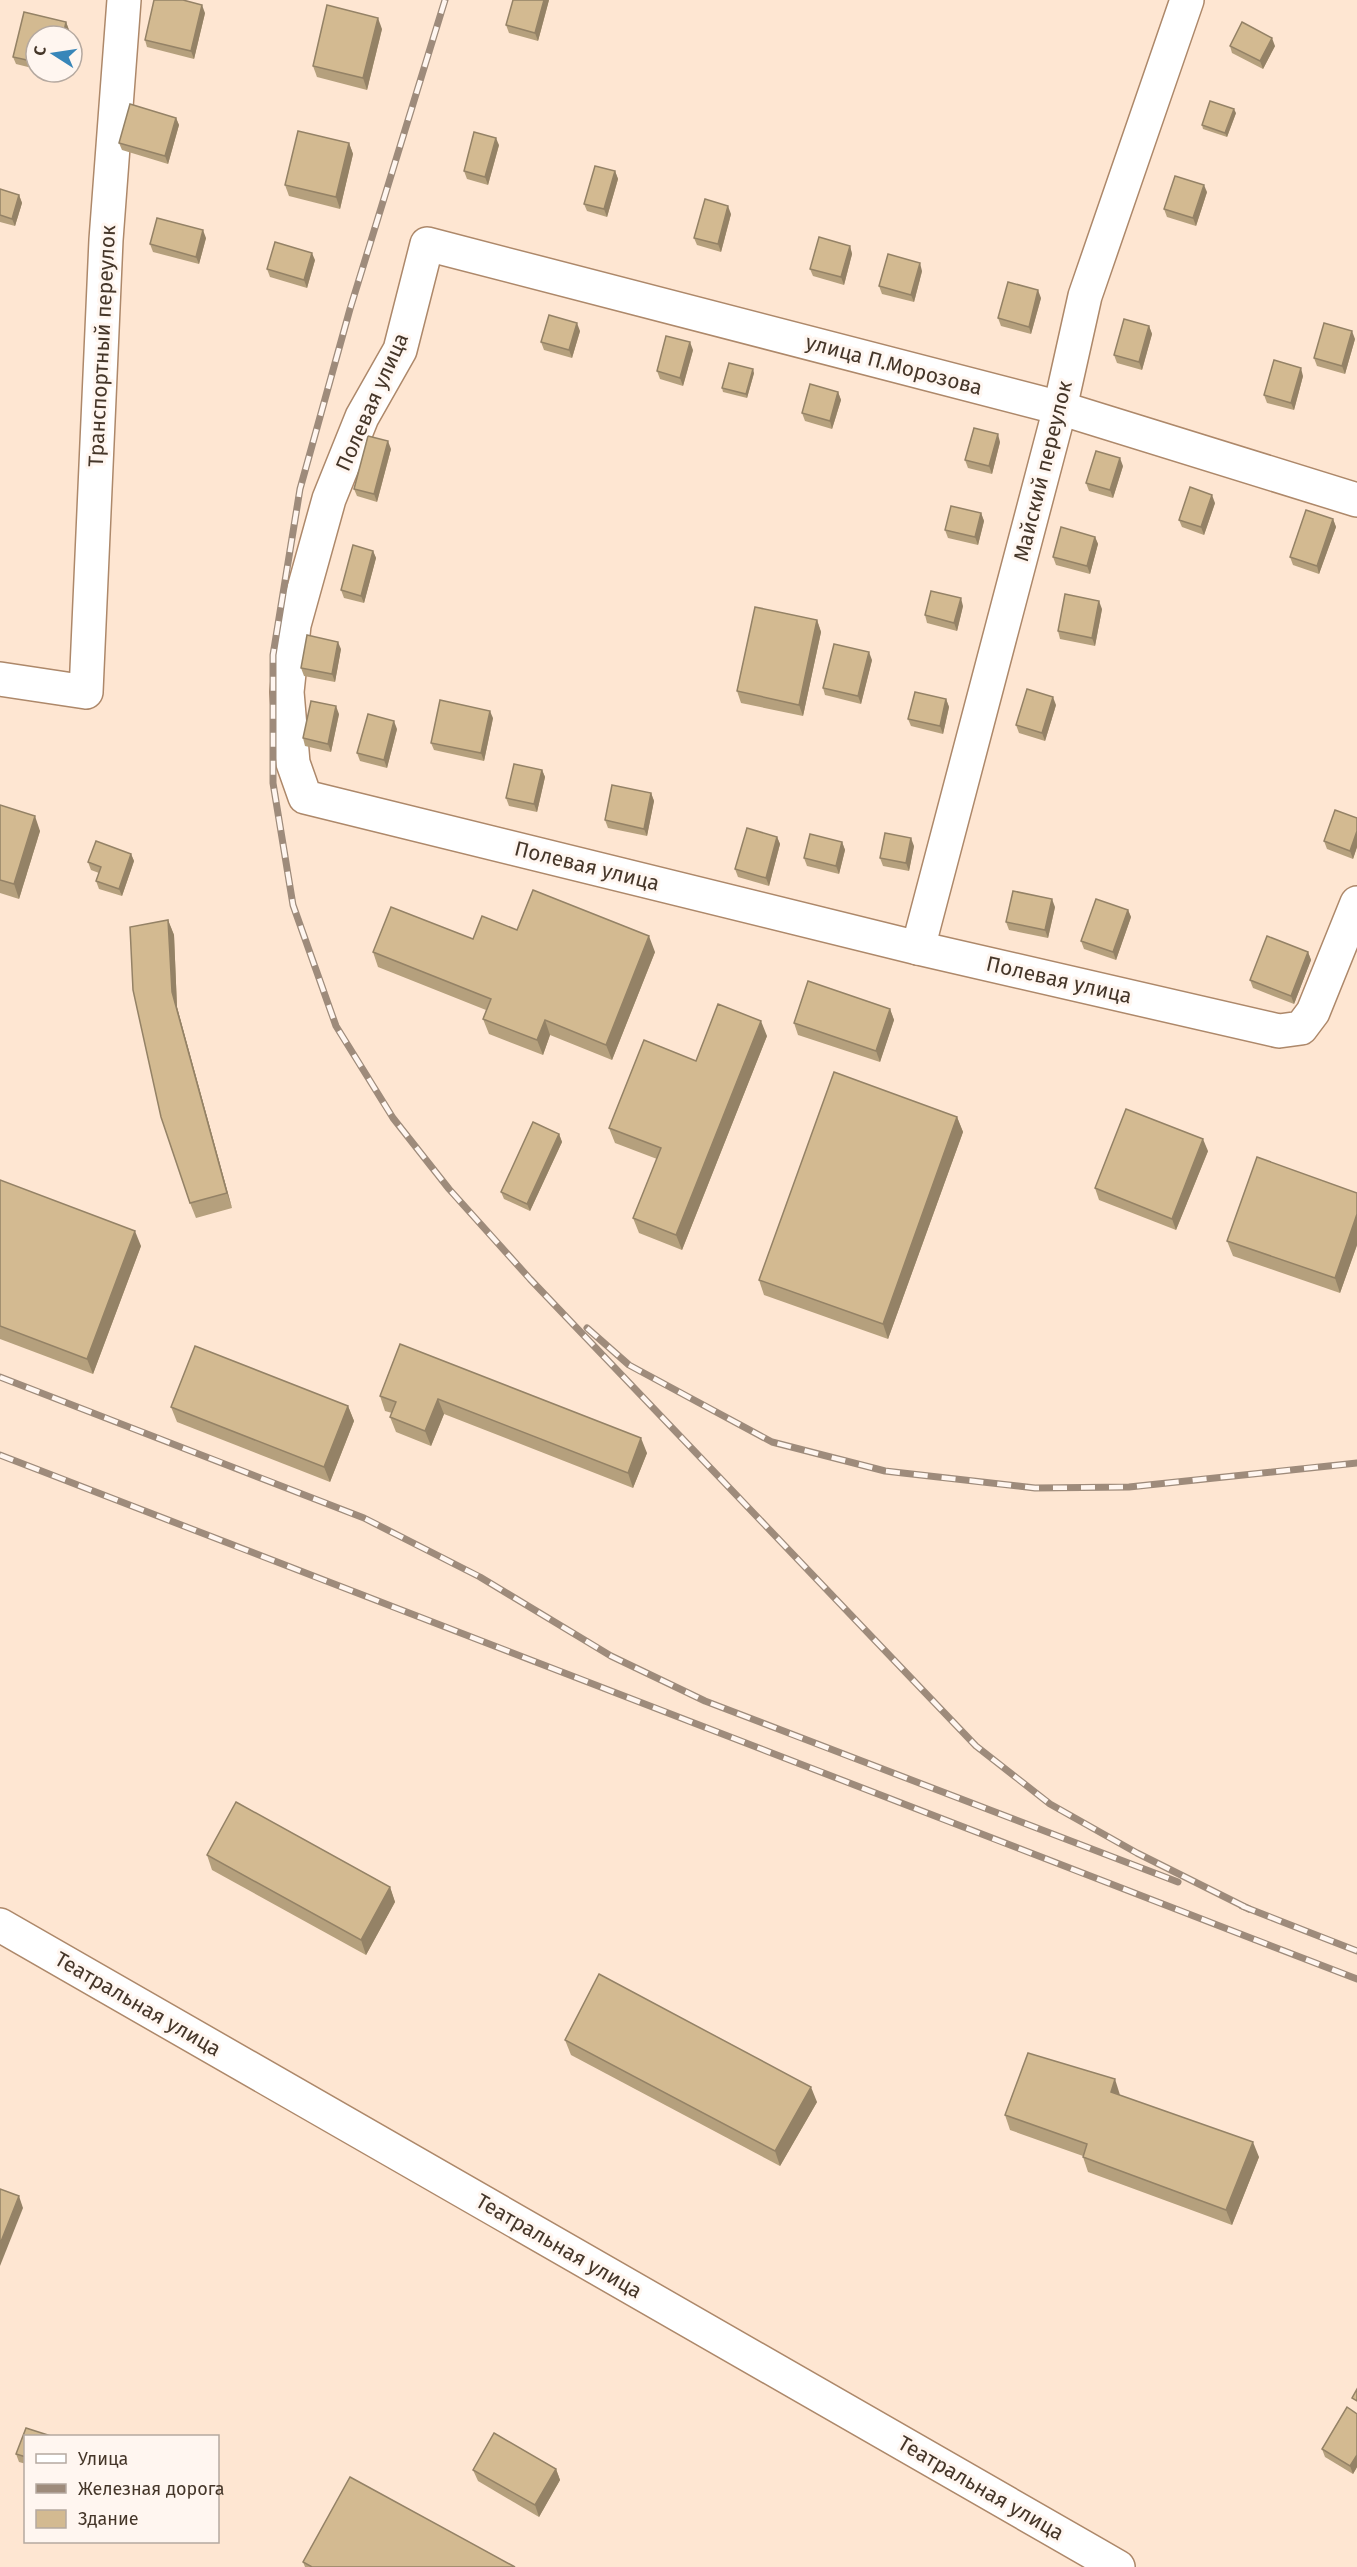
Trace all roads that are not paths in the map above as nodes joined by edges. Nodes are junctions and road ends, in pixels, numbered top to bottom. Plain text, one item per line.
1 (124, 0) edge
2 (1187, 0) edge
3 (427, 244) joint
4 (1060, 408) junction
5 (1357, 500) edge
6 (0, 679) edge
7 (1357, 903) edge
8 (918, 948) junction
9 (0, 1925) edge
10 (1118, 2567) edge

1 - 6 street, Транспортный переулок
2 - 4 street, Майский переулок
3 - 4 street, улица П.Морозова
3 - 8 street, Полевая улица
4 - 5 street, улица П.Морозова
4 - 8 street, Майский переулок
7 - 8 street, Полевая улица
9 - 10 street, Театральная улица

